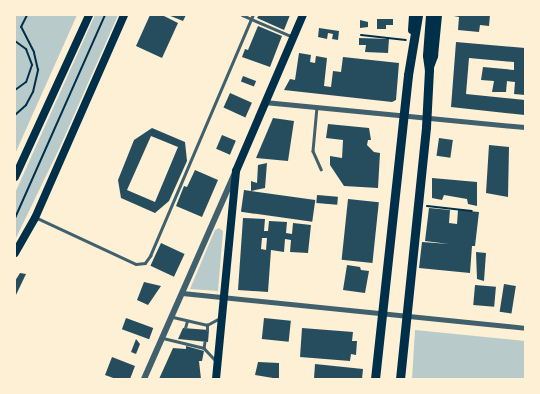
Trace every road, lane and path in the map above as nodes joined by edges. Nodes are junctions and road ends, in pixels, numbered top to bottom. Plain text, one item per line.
1 (27, 15) edge
2 (89, 15) edge
3 (105, 15) edge
4 (124, 15) edge
5 (242, 15) edge
6 (253, 15) edge
7 (303, 15) edge
8 (413, 15) edge
9 (418, 15) edge
10 (430, 15) edge
11 (438, 15) edge
12 (252, 19) junction
13 (361, 35) dead end
14 (293, 37) junction
15 (411, 40) junction
16 (15, 41) edge
17 (429, 70) junction
18 (408, 75) junction
19 (15, 90) edge
20 (264, 102) junction
21 (316, 107) junction
22 (15, 115) edge
23 (403, 115) junction
24 (427, 118) junction
25 (525, 127) edge
26 (321, 169) dead end
27 (236, 171) junction
28 (15, 177) edge
29 (418, 206) junction
30 (472, 211) dead end
31 (15, 218) edge
32 (35, 218) junction
33 (15, 253) edge
34 (182, 293) junction
35 (223, 298) junction
36 (381, 313) junction
37 (406, 315) junction
38 (172, 316) junction
39 (222, 317) junction
40 (187, 321) junction
41 (207, 325) junction
42 (185, 328) dead end
43 (525, 328) edge
44 (207, 330) dead end
45 (162, 338) junction
46 (205, 342) dead end
47 (204, 348) junction
48 (217, 362) junction
49 (144, 379) edge
50 (216, 379) edge
51 (376, 379) edge
52 (400, 379) edge

1 - 22 path
2 - 28 main road
3 - 31 path
4 - 32 main road
5 - 12 lane
6 - 12 lane
7 - 14 main road
8 - 15 main road
9 - 18 main road
10 - 17 main road
11 - 17 main road
12 - 14 lane
12 - 32 lane
13 - 15 path
14 - 20 main road
15 - 18 main road
16 - 19 path
17 - 24 main road
18 - 23 main road
20 - 21 street
20 - 27 main road
21 - 23 street
21 - 26 lane
23 - 24 street
23 - 36 main road
24 - 25 street
24 - 29 main road
27 - 34 street
27 - 35 main road
29 - 30 path
29 - 37 main road
32 - 33 main road
34 - 35 street
34 - 38 street
35 - 36 street
35 - 39 main road
36 - 37 street
36 - 51 main road
37 - 43 street
37 - 52 main road
38 - 40 lane
38 - 45 street
39 - 41 lane
39 - 48 main road
40 - 41 lane
40 - 42 lane
41 - 44 lane
45 - 47 lane
45 - 49 street
46 - 47 lane
47 - 48 lane
48 - 50 main road

